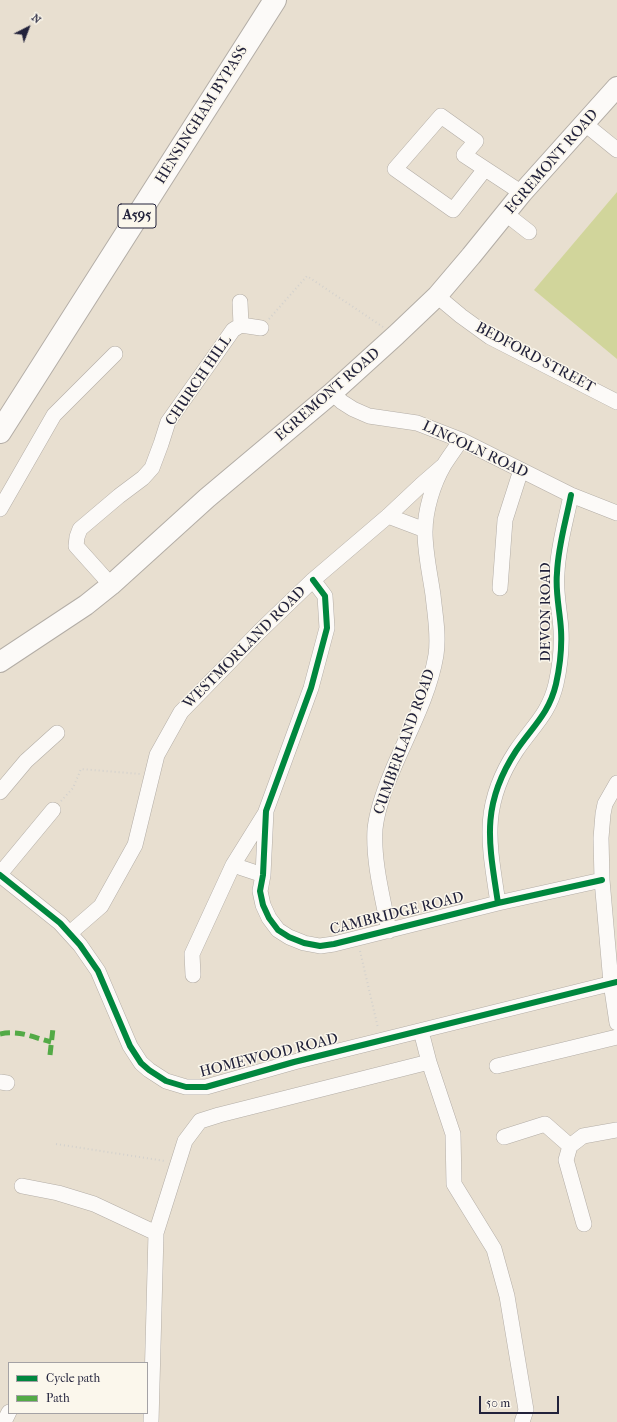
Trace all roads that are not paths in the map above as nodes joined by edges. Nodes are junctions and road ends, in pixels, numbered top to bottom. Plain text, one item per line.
1 (275, 0) edge
2 (617, 87) edge
3 (585, 124) junction
4 (617, 150) edge
5 (485, 169) junction
6 (522, 193) junction
7 (506, 214) junction
8 (529, 232) dead end
9 (437, 296) junction
10 (240, 302) dead end
11 (241, 325) junction
12 (261, 328) road end
13 (115, 354) dead end
14 (332, 393) junction
15 (617, 402) edge
16 (0, 432) edge
17 (461, 440) junction
18 (444, 465) junction
19 (521, 470) junction
20 (571, 495) junction
21 (0, 509) edge
22 (617, 513) edge
23 (388, 516) junction
24 (425, 530) junction
25 (313, 580) junction
26 (111, 585) junction
27 (500, 588) dead end
28 (0, 662) edge
29 (57, 733) dead end
30 (617, 783) edge
31 (0, 792) edge
32 (53, 810) road end
33 (266, 811) junction
34 (233, 865) junction
35 (0, 875) edge
36 (263, 875) junction
37 (602, 880) junction
38 (498, 903) junction
39 (612, 919) edge
40 (389, 931) junction
41 (70, 933) junction
42 (193, 975) dead end
43 (614, 982) edge
44 (617, 1023) edge
45 (421, 1031) junction
46 (617, 1038) edge
47 (429, 1062) junction
48 (497, 1066) dead end
49 (617, 1130) edge
50 (504, 1137) dead end
51 (570, 1146) junction
52 (22, 1186) dead end
53 (584, 1224) dead end
54 (156, 1233) junction
55 (151, 1422) edge
56 (522, 1422) edge

1 - 16 highway, HENSINGHAM BYPASS / A595
2 - 3 main road, EGREMONT ROAD
3 - 4 street
3 - 6 main road, EGREMONT ROAD
5 - 5 street
5 - 6 street
6 - 7 main road, EGREMONT ROAD
7 - 8 street
7 - 9 main road, EGREMONT ROAD
9 - 14 main road, EGREMONT ROAD
9 - 15 street, BEDFORD STREET
10 - 11 street, CHURCH HILL
11 - 12 street, CHURCH HILL
11 - 26 street, CHURCH HILL
13 - 21 street
14 - 17 street, LINCOLN ROAD
14 - 26 main road, EGREMONT ROAD
17 - 18 street, CUMBERLAND ROAD
17 - 19 street, LINCOLN ROAD
18 - 23 street, WESTMORLAND ROAD
18 - 24 street, CUMBERLAND ROAD
19 - 20 street, LINCOLN ROAD
19 - 27 street
20 - 22 street, LINCOLN ROAD
20 - 38 street, DEVON ROAD
23 - 24 street
23 - 25 street, WESTMORLAND ROAD
24 - 40 street, CUMBERLAND ROAD
25 - 33 street, CAMBRIDGE ROAD
25 - 41 street, WESTMORLAND ROAD
26 - 28 main road, EGREMONT ROAD
29 - 31 street
30 - 37 street
32 - 35 street
33 - 34 street, CAMBRIDGE ROAD
33 - 36 street, CAMBRIDGE ROAD
34 - 36 street
34 - 42 street, CAMBRIDGE ROAD
35 - 41 street, HOMEWOOD ROAD
36 - 40 street, CAMBRIDGE ROAD
37 - 38 street, CAMBRIDGE ROAD
37 - 39 street
38 - 40 street, CAMBRIDGE ROAD
39 - 43 street
41 - 45 street, HOMEWOOD ROAD
43 - 44 street
43 - 45 street, HOMEWOOD ROAD
45 - 47 street
46 - 48 street
47 - 54 street
47 - 56 street
49 - 51 street
50 - 51 street
51 - 53 street
52 - 54 street
54 - 55 street

